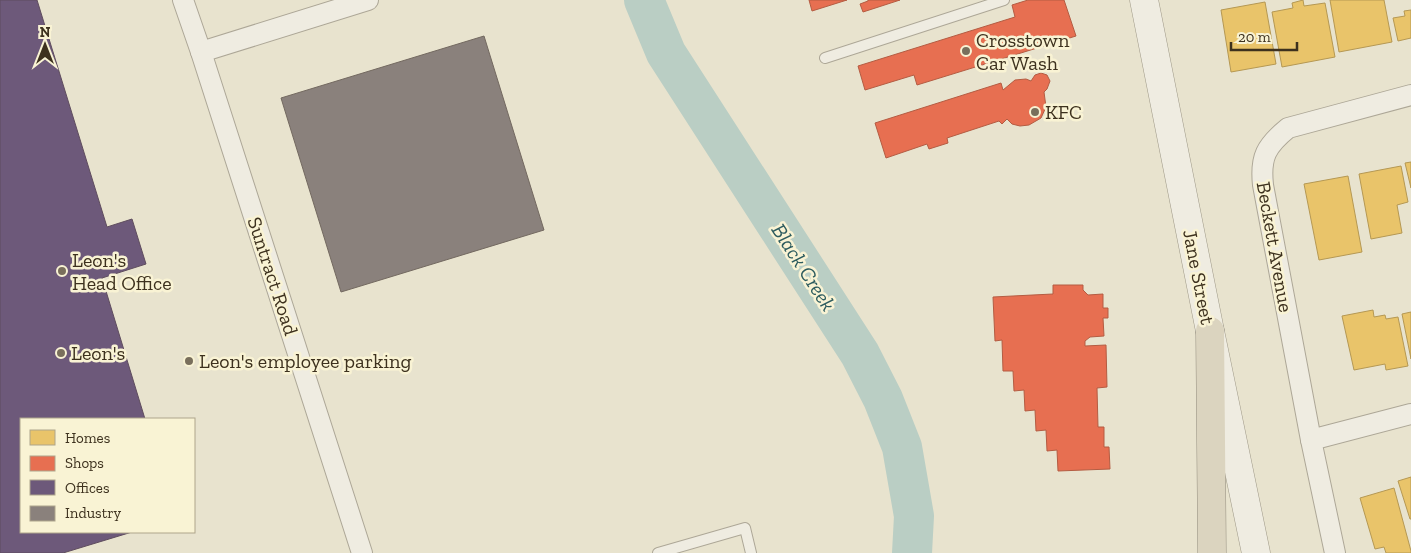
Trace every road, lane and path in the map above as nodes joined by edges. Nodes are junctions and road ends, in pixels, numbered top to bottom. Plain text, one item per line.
1 (183, 0) edge
2 (368, 0) edge
3 (1004, 0) edge
4 (1144, 0) edge
5 (201, 52) junction
6 (825, 58) dead end
7 (1411, 96) edge
8 (1210, 332) junction
9 (1411, 414) edge
10 (1311, 440) junction
11 (362, 553) edge
12 (658, 553) edge
13 (751, 553) edge
14 (1212, 553) edge
15 (1256, 553) edge
16 (1335, 553) edge

1 - 5 street, Suntract Road
2 - 5 street
3 - 6 lane
4 - 8 main road, Jane Street
5 - 11 street, Suntract Road
7 - 10 street, Beckett Avenue
8 - 14 highway
8 - 15 main road, Jane Street
9 - 10 street
10 - 16 street, Beckett Avenue
12 - 13 lane

